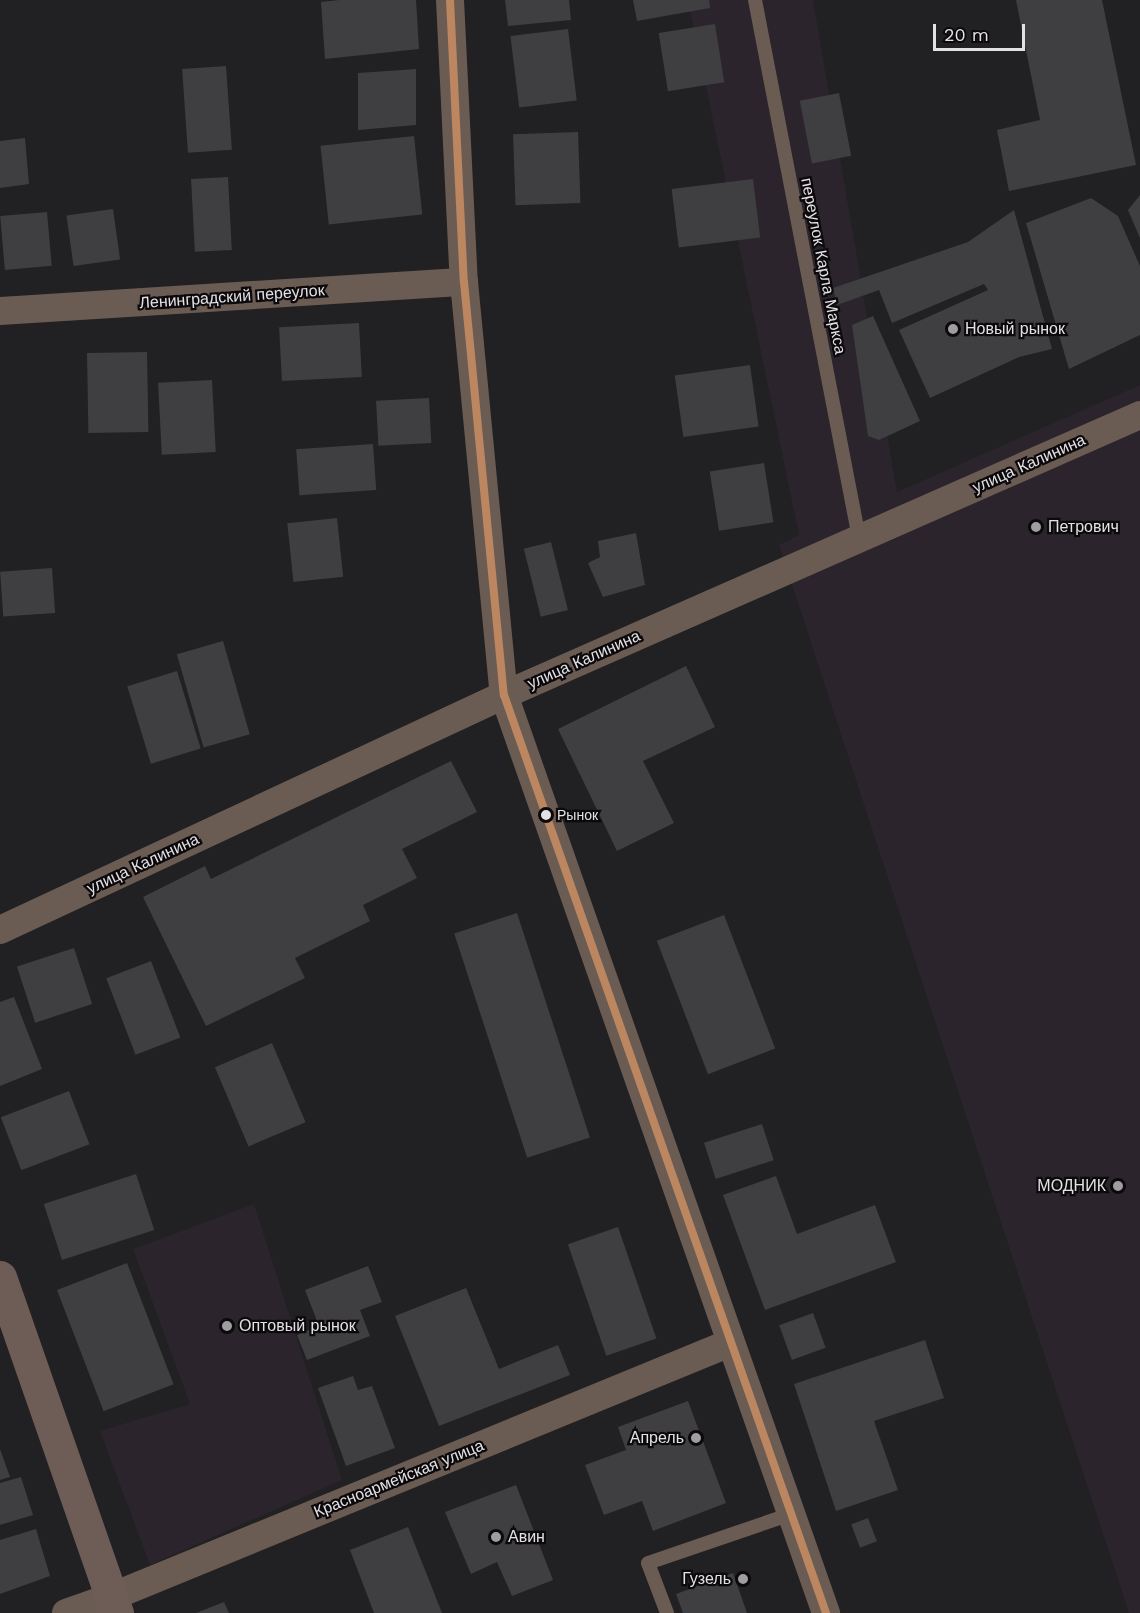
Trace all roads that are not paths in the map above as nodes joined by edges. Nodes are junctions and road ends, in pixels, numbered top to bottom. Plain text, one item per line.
1 (450, 0) edge
2 (755, 0) edge
3 (464, 282) junction
4 (0, 311) edge
5 (1140, 415) edge
6 (859, 538) junction
7 (504, 695) junction
8 (0, 930) edge
9 (0, 1277) edge
10 (730, 1342) junction
11 (791, 1514) junction
12 (114, 1605) edge
13 (66, 1613) edge
14 (667, 1613) edge
15 (826, 1613) edge

1 - 3 street
2 - 6 lane, переулок Карла Маркса
3 - 4 street, Ленинградский переулок
3 - 7 street
5 - 6 street, улица Калинина
6 - 7 street, улица Калинина
7 - 8 street, улица Калинина
7 - 10 street
9 - 12 main road
10 - 11 street
10 - 12 street, Красноармейская улица
11 - 14 lane
11 - 15 street
12 - 13 street, Красноармейская улица

